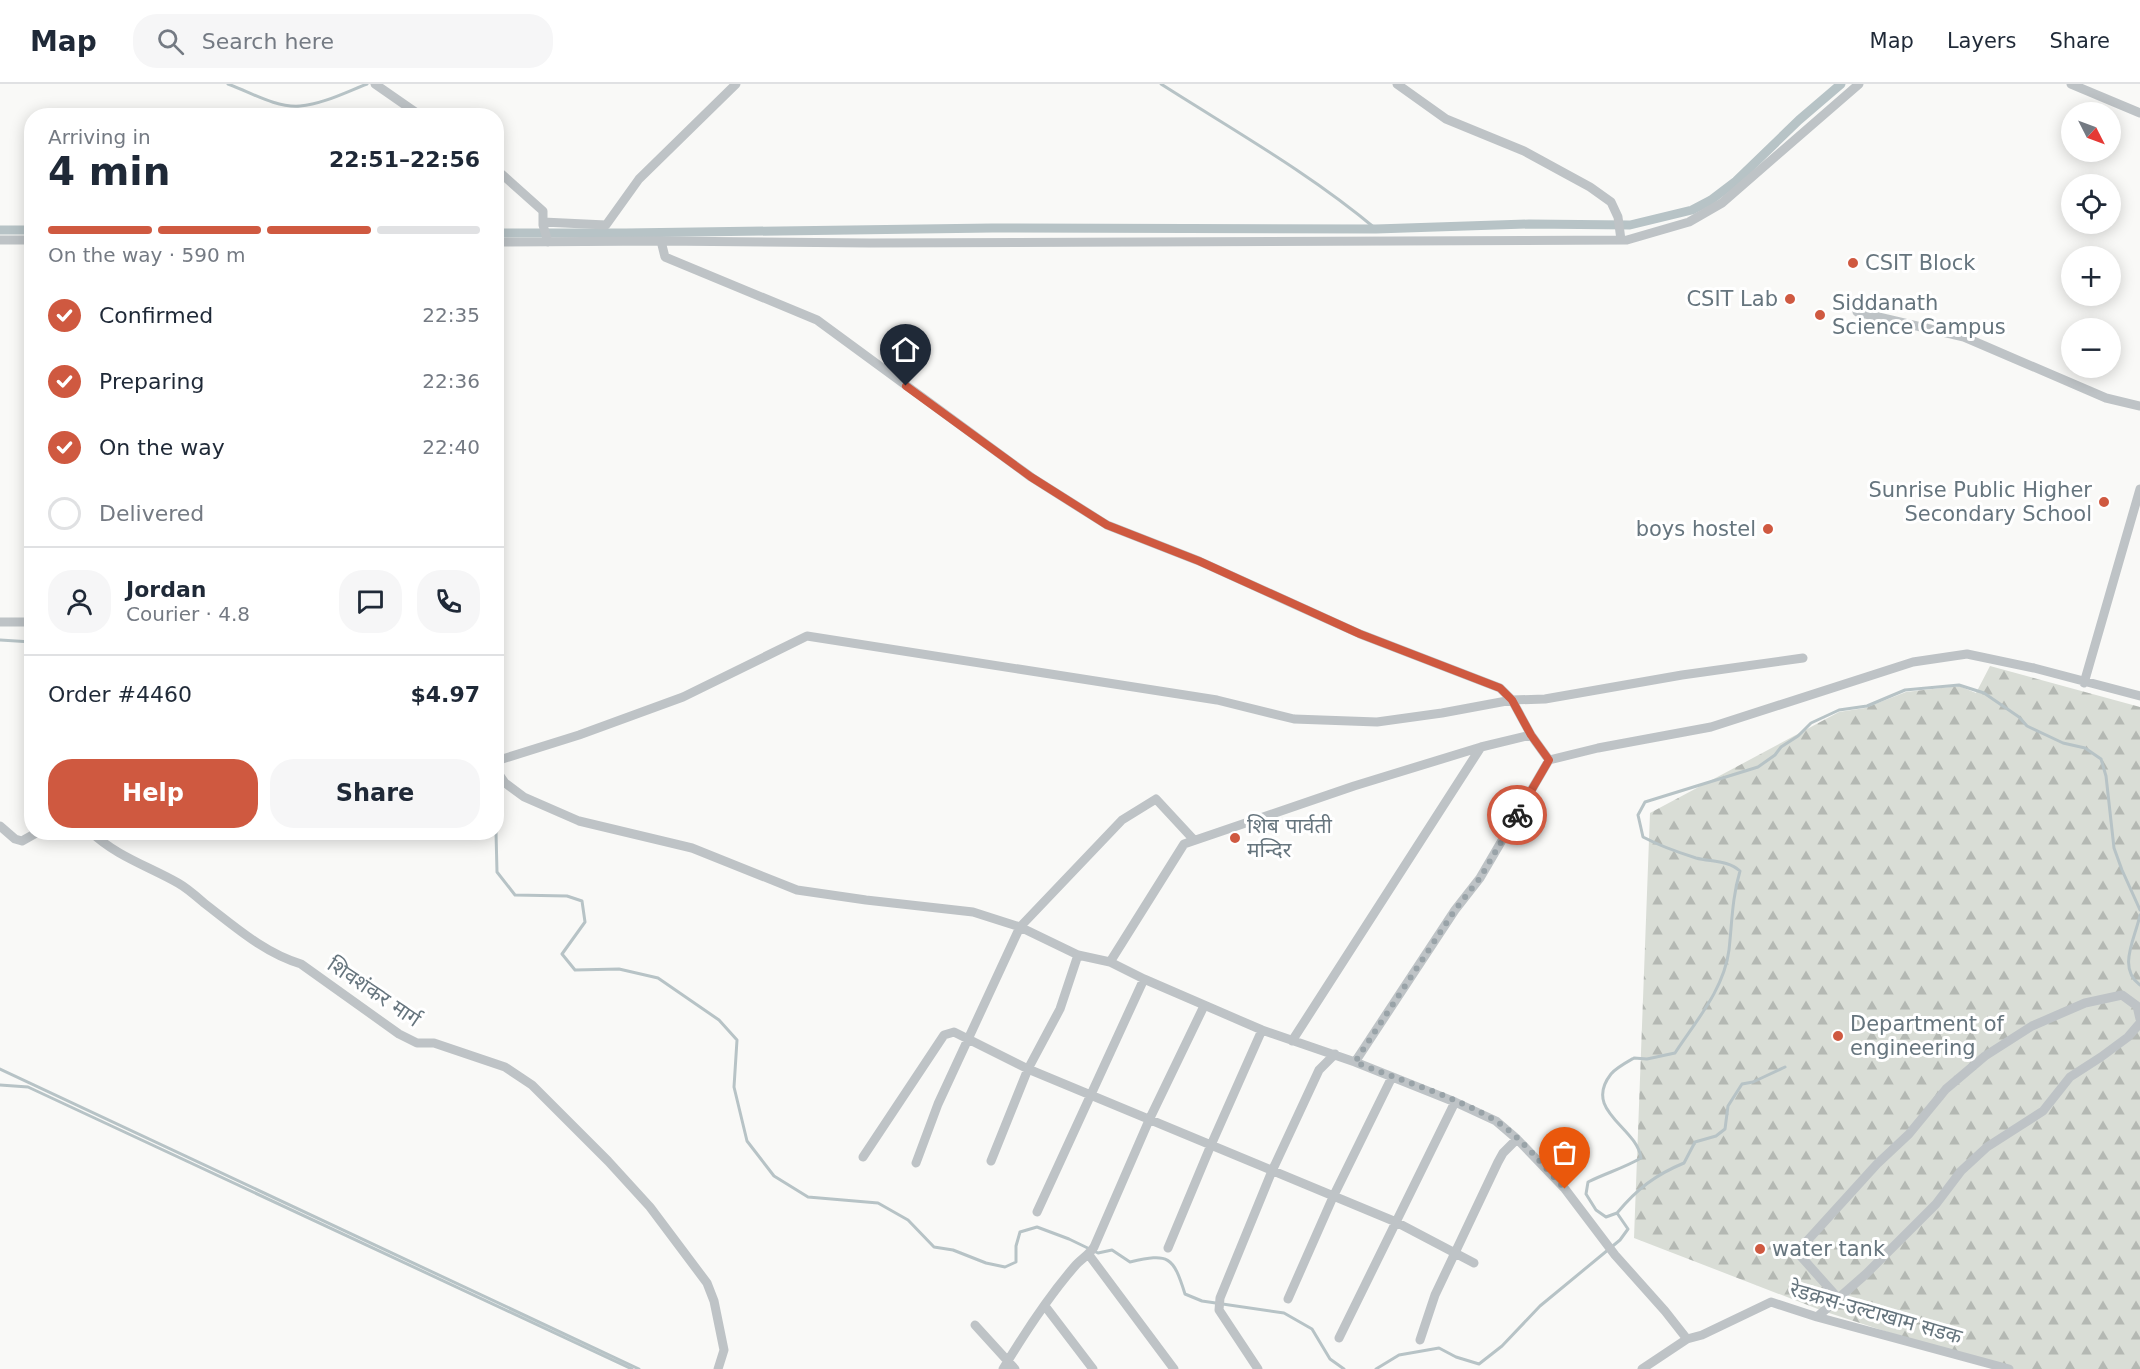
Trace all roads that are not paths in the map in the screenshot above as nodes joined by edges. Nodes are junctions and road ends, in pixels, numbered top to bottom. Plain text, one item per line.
1 (736, 84) edge
2 (1397, 84) edge
3 (1859, 84) edge
4 (2071, 84) edge
5 (376, 85) edge
6 (410, 108) edge
7 (2140, 113) edge
8 (504, 176) edge
9 (543, 224) junction
10 (1620, 237) junction
11 (547, 239) junction
12 (0, 240) edge
13 (24, 240) edge
14 (661, 241) junction
15 (504, 242) edge
16 (1857, 312) dead end
17 (2140, 406) edge
18 (2140, 489) edge
19 (0, 622) edge
20 (24, 622) edge
21 (1803, 658) dead end
22 (2084, 683) junction
23 (2140, 696) edge
24 (1512, 700) junction
25 (1531, 735) junction
26 (1481, 747) junction
27 (504, 758) edge
28 (1549, 760) junction
29 (504, 782) edge
30 (0, 826) edge
31 (24, 840) edge
32 (99, 840) edge
33 (1194, 840) junction
34 (1020, 927) junction
35 (1078, 955) junction
36 (1110, 962) junction
37 (1144, 979) junction
38 (1204, 1006) junction
39 (2140, 1021) edge
40 (1262, 1030) junction
41 (969, 1038) junction
42 (1292, 1041) junction
43 (1335, 1054) junction
44 (1355, 1062) junction
45 (1028, 1069) junction
46 (1392, 1077) junction
47 (1091, 1094) junction
48 (1455, 1102) junction
49 (1150, 1118) junction
50 (1517, 1139) junction
51 (1210, 1145) junction
52 (863, 1157) dead end
53 (991, 1161) dead end
54 (916, 1163) dead end
55 (1272, 1171) junction
56 (1333, 1197) junction
57 (1037, 1212) dead end
58 (1396, 1222) junction
59 (1168, 1248) dead end
60 (1092, 1251) junction
61 (1455, 1252) junction
62 (1474, 1263) dead end
63 (1838, 1298) junction
64 (1288, 1299) dead end
65 (1045, 1306) junction
66 (1817, 1317) junction
67 (975, 1325) dead end
68 (1339, 1338) dead end
69 (1687, 1339) junction
70 (1420, 1340) dead end
71 (1006, 1365) edge
72 (718, 1369) edge
73 (1015, 1369) edge
74 (1093, 1369) edge
75 (1174, 1369) edge
76 (1258, 1369) edge
77 (1642, 1369) edge
78 (2009, 1369) edge

1 - 9 street
2 - 10 street
3 - 10 street
4 - 7 street
5 - 6 street
8 - 9 street
9 - 11 street
10 - 14 street
11 - 14 street
11 - 15 street
12 - 13 street
14 - 24 street
16 - 17 street
18 - 22 street
19 - 20 street
21 - 24 street
22 - 23 street
22 - 28 street
24 - 25 street
24 - 27 street
25 - 26 street
25 - 28 street
26 - 33 street
26 - 42 street
28 - 44 street
29 - 34 street
30 - 31 street
32 - 72 street, शिवशंकर मार्ग
33 - 34 street
33 - 36 street
34 - 35 street
34 - 41 street
35 - 36 street
35 - 45 street
36 - 37 street
37 - 38 street
37 - 47 street
38 - 40 street
38 - 49 street
39 - 63 street
39 - 63 street
40 - 42 street
40 - 51 street
41 - 45 street
41 - 52 street
41 - 54 street
42 - 43 street
43 - 44 street
43 - 55 street
44 - 46 street
45 - 47 street
45 - 53 street
46 - 48 street
46 - 56 street
47 - 49 street
47 - 57 street
48 - 50 street
48 - 58 street
49 - 51 street
49 - 60 street
50 - 61 street
50 - 69 street
51 - 55 street
51 - 59 street
55 - 56 street
55 - 76 street
56 - 58 street
56 - 64 street
58 - 61 street
58 - 68 street
60 - 65 street
60 - 75 street
61 - 62 street
61 - 70 street
63 - 66 street
65 - 71 street
65 - 74 street
66 - 69 street, रेडक्रस-उल्टाखाम सडक
66 - 78 street, रेडक्रस-उल्टाखाम सडक
67 - 71 street
69 - 77 street, रेडक्रस-उल्टाखाम सडक
71 - 73 street

